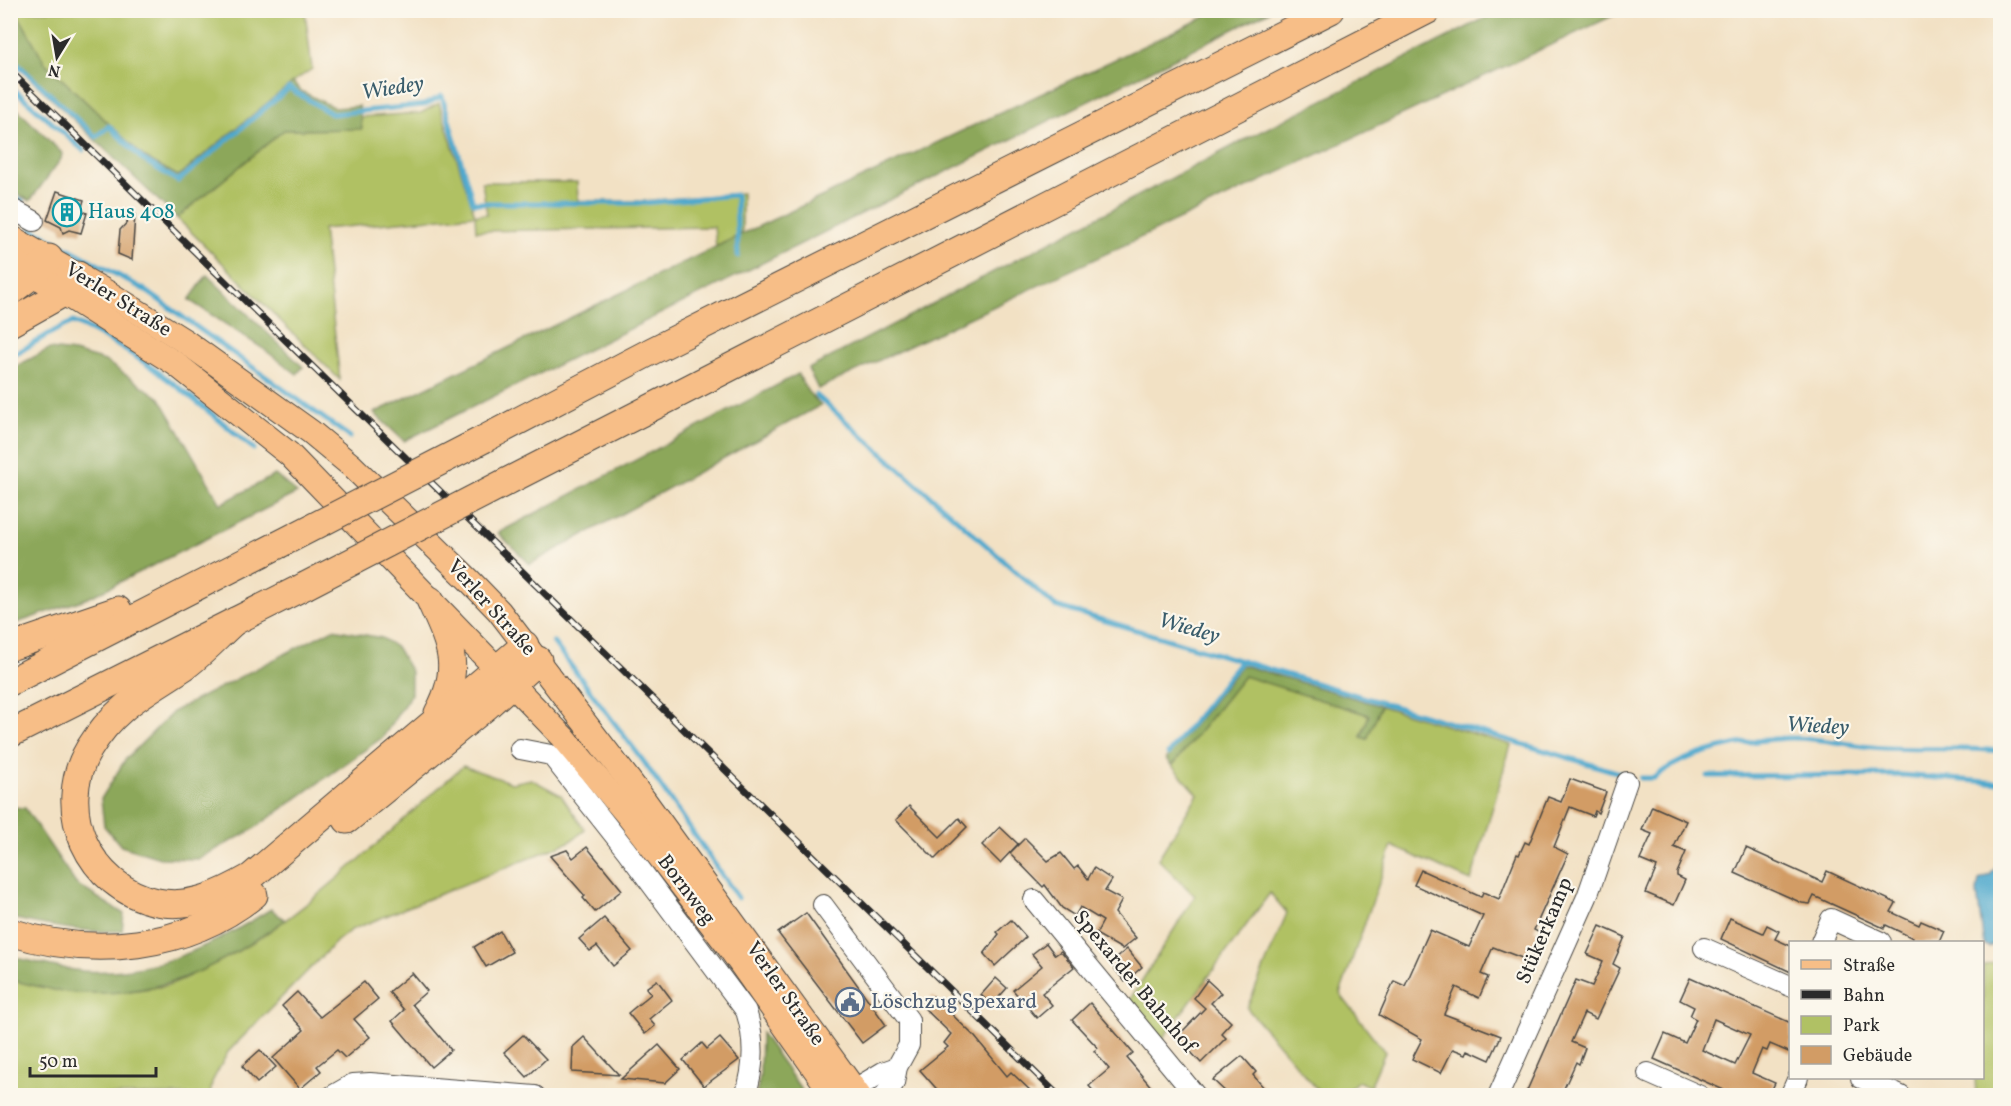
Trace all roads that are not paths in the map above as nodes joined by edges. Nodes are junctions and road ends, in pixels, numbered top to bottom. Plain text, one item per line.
1 (1331, 10) edge
2 (1428, 10) edge
3 (10, 208) edge
4 (34, 221) dead end
5 (10, 237) edge
6 (10, 259) edge
7 (42, 266) junction
8 (71, 284) junction
9 (10, 292) edge
10 (10, 323) edge
11 (234, 566) junction
12 (430, 600) junction
13 (235, 621) junction
14 (10, 647) edge
15 (532, 653) junction
16 (505, 675) junction
17 (10, 682) edge
18 (435, 720) junction
19 (10, 734) edge
20 (520, 749) dead end
21 (1627, 782) dead end
22 (1034, 900) dead end
23 (823, 905) dead end
24 (10, 932) edge
25 (1869, 940) edge
26 (1821, 941) edge
27 (1704, 948) dead end
28 (1789, 985) edge
29 (897, 1067) junction
30 (1648, 1073) dead end
31 (1797, 1079) edge
32 (1865, 1079) edge
33 (847, 1094) edge
34 (332, 1095) edge
35 (535, 1095) edge
36 (745, 1095) edge
37 (884, 1095) edge
38 (1196, 1095) edge
39 (1498, 1095) edge
40 (1700, 1095) edge
41 (1790, 1095) edge
42 (1901, 1095) edge

1 - 11 highway, bridge
2 - 13 highway, bridge
3 - 4 street
5 - 7 main road, Verler Straße
6 - 7 main road, Verler Straße
7 - 8 main road, Verler Straße
7 - 9 highway
8 - 10 highway
8 - 12 main road, Verler Straße
8 - 15 main road, Verler Straße
11 - 14 highway
11 - 17 highway
12 - 16 main road, Verler Straße
12 - 18 highway
13 - 18 highway
13 - 19 highway
15 - 16 highway
15 - 33 main road, Verler Straße
16 - 18 highway
16 - 24 highway
16 - 33 main road, Verler Straße
20 - 36 street, Bornweg
21 - 39 street, Stükerkamp
22 - 38 street, Spexarder Bahnhof
23 - 29 street
25 - 26 street
27 - 28 street
29 - 33 street
29 - 37 street
30 - 40 street
31 - 41 street
32 - 42 street
34 - 35 street

